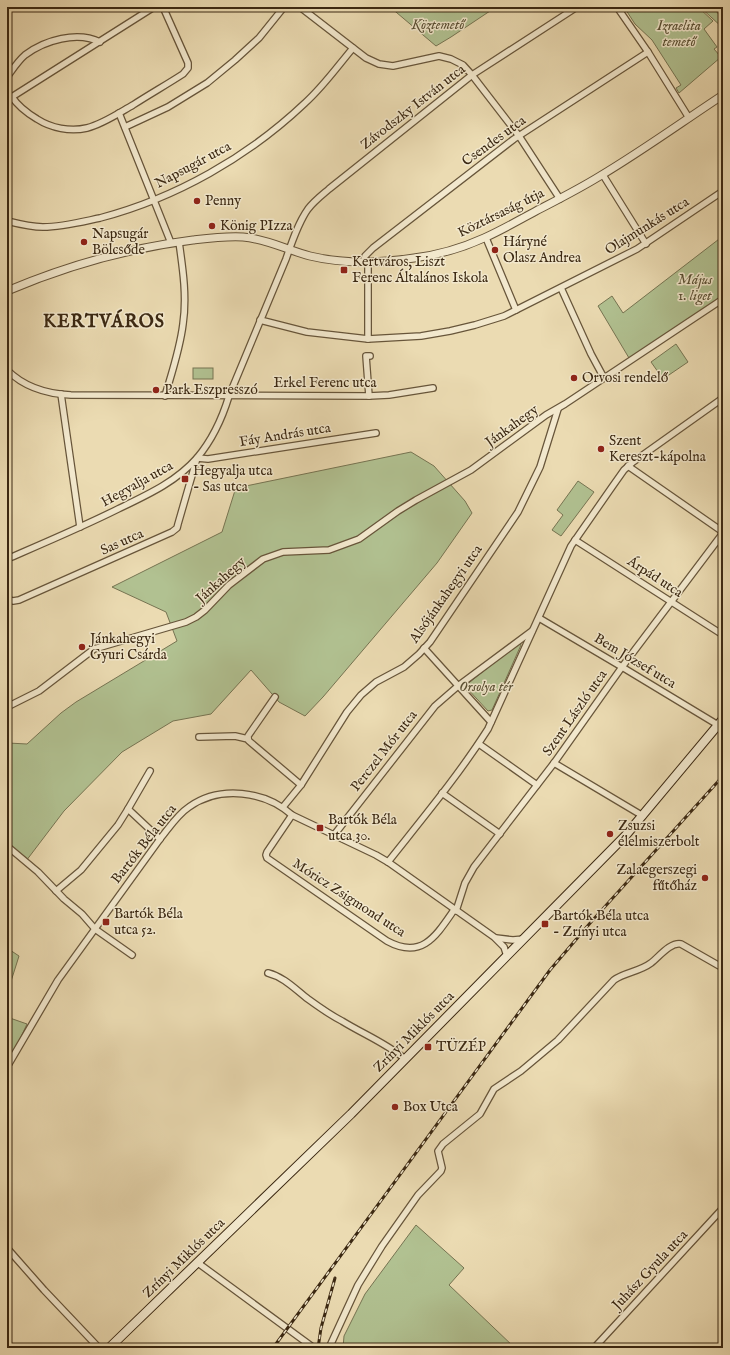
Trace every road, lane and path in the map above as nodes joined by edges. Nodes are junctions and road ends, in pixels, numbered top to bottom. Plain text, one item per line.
1 (154, 7) edge
2 (163, 7) edge
3 (284, 7) edge
4 (300, 7) edge
5 (577, 7) edge
6 (618, 7) edge
7 (100, 42) junction
8 (353, 48) junction
9 (648, 52) junction
10 (472, 75) junction
11 (7, 77) edge
12 (723, 95) edge
13 (10, 98) edge
14 (119, 113) junction
15 (689, 118) junction
16 (126, 127) junction
17 (519, 136) junction
18 (602, 175) junction
19 (723, 191) edge
20 (155, 199) junction
21 (560, 199) junction
22 (7, 221) edge
23 (486, 238) junction
24 (179, 242) junction
25 (171, 243) junction
26 (646, 244) junction
27 (289, 249) junction
28 (366, 261) junction
29 (561, 288) junction
30 (7, 291) edge
31 (721, 300) edge
32 (723, 308) edge
33 (516, 310) junction
34 (260, 320) junction
35 (368, 339) junction
36 (370, 356) dead end
37 (7, 370) edge
38 (604, 378) junction
39 (433, 388) dead end
40 (61, 394) junction
41 (165, 396) junction
42 (229, 396) junction
43 (369, 396) junction
44 (723, 398) edge
45 (558, 409) junction
46 (376, 433) dead end
47 (197, 458) junction
48 (628, 466) junction
49 (80, 527) junction
50 (723, 533) edge
51 (575, 540) junction
52 (7, 559) edge
53 (7, 598) edge
54 (672, 602) junction
55 (539, 618) junction
56 (533, 630) junction
57 (723, 635) edge
58 (424, 648) junction
59 (622, 667) junction
60 (458, 686) junction
61 (275, 697) dead end
62 (7, 707) edge
63 (491, 722) junction
64 (720, 722) edge
65 (199, 737) dead end
66 (248, 739) junction
67 (478, 744) junction
68 (554, 763) junction
69 (150, 771) dead end
70 (302, 785) junction
71 (537, 785) junction
72 (442, 793) junction
73 (283, 807) junction
74 (128, 809) junction
75 (292, 815) junction
76 (643, 816) junction
77 (500, 834) junction
78 (334, 835) junction
79 (160, 839) junction
80 (7, 846) edge
81 (388, 862) junction
82 (56, 891) junction
83 (455, 911) junction
84 (95, 929) junction
85 (494, 937) junction
86 (524, 939) junction
87 (132, 955) dead end
88 (507, 956) junction
89 (723, 968) edge
90 (268, 973) dead end
91 (405, 1059) junction
92 (7, 1067) edge
93 (723, 1208) edge
94 (7, 1248) edge
95 (198, 1263) junction
96 (95, 1343) junction
97 (111, 1346) edge
98 (99, 1348) edge
99 (314, 1348) edge
100 (329, 1348) edge
101 (594, 1348) edge

1 - 7 street
2 - 14 street
3 - 16 street
4 - 8 street
5 - 10 street, Závodszky István utca
6 - 9 street
7 - 11 street
7 - 13 street
8 - 10 street
8 - 20 street, Napsugár utca
9 - 15 street
9 - 17 street, Csendes utca
10 - 17 street
10 - 27 street, Závodszky István utca
12 - 15 street, Köztársaság útja
13 - 14 street
14 - 16 street
15 - 18 street, Köztársaság útja
16 - 20 street
17 - 21 street
17 - 28 street, Csendes utca
18 - 21 street, Köztársaság útja
18 - 26 street
19 - 26 street, Olajmunkás utca
20 - 22 street, Napsugár utca
20 - 25 street
21 - 23 street, Köztársaság útja
23 - 28 street, Köztársaság útja
23 - 33 street
24 - 25 street, Köztársaság útja
24 - 27 street, Köztársaság útja
24 - 41 street
25 - 30 street, Köztársaság útja
26 - 29 street, Olajmunkás utca
27 - 28 street, Köztársaság útja
27 - 34 street, Hegyalja utca
28 - 35 street
29 - 33 street, Olajmunkás utca
29 - 38 street
31 - 32 street
31 - 38 street, Jánkahegy
33 - 35 street, Olajmunkás utca
34 - 35 street, Olajmunkás utca
34 - 42 street, Hegyalja utca
36 - 43 street
37 - 40 street, Erkel Ferenc utca
38 - 45 street, Jánkahegy
39 - 43 street, Erkel Ferenc utca
40 - 41 street, Erkel Ferenc utca
40 - 49 street
41 - 42 street, Erkel Ferenc utca
42 - 43 street, Erkel Ferenc utca
42 - 47 street, Hegyalja utca
44 - 48 street
45 - 58 street, Alsójánkahegyi utca
45 - 62 street, Jánkahegy
46 - 47 street, Fáy András utca
47 - 49 street, Hegyalja utca
47 - 53 street, Sas utca
48 - 50 street
48 - 51 street
49 - 52 street, Hegyalja utca
50 - 54 street, Szent László utca
51 - 54 street, Árpád utca
51 - 55 street
54 - 57 street, Árpád utca
54 - 59 street, Szent László utca
55 - 56 street
55 - 59 street, Bem József utca
56 - 60 street
56 - 63 street
58 - 60 street
58 - 70 street, Alsójánkahegyi utca
59 - 64 street, Bem József utca
59 - 68 street, Szent László utca
60 - 63 street
60 - 78 street, Perczel Mór utca
61 - 66 street
63 - 67 street
64 - 76 main road, Zrínyi Miklós utca
65 - 66 street
66 - 70 street
67 - 71 street
67 - 72 street
68 - 71 street, Szent László utca
68 - 76 street
69 - 74 street
70 - 73 street, Alsójánkahegyi utca
71 - 77 street, Szent László utca
72 - 77 street
72 - 81 street
73 - 75 street, Bartók Béla utca
73 - 79 street, Bartók Béla utca
74 - 79 street
74 - 82 street
75 - 78 street, Bartók Béla utca
75 - 83 street, Móricz Zsigmond utca
76 - 86 main road, Zrínyi Miklós utca
77 - 83 street, Szent László utca
78 - 81 street, Bartók Béla utca
79 - 84 street, Bartók Béla utca
80 - 82 street
81 - 83 street, Bartók Béla utca
82 - 84 street
83 - 85 street, Bartók Béla utca
84 - 87 street
84 - 92 street, Bartók Béla utca
85 - 86 street
85 - 88 street
86 - 88 main road, Zrínyi Miklós utca
88 - 91 main road, Zrínyi Miklós utca
89 - 100 street
90 - 91 street
91 - 95 main road, Zrínyi Miklós utca
93 - 101 street, Juhász Gyula utca
94 - 96 street
95 - 97 main road, Zrínyi Miklós utca
95 - 99 street
96 - 97 street
96 - 98 street

